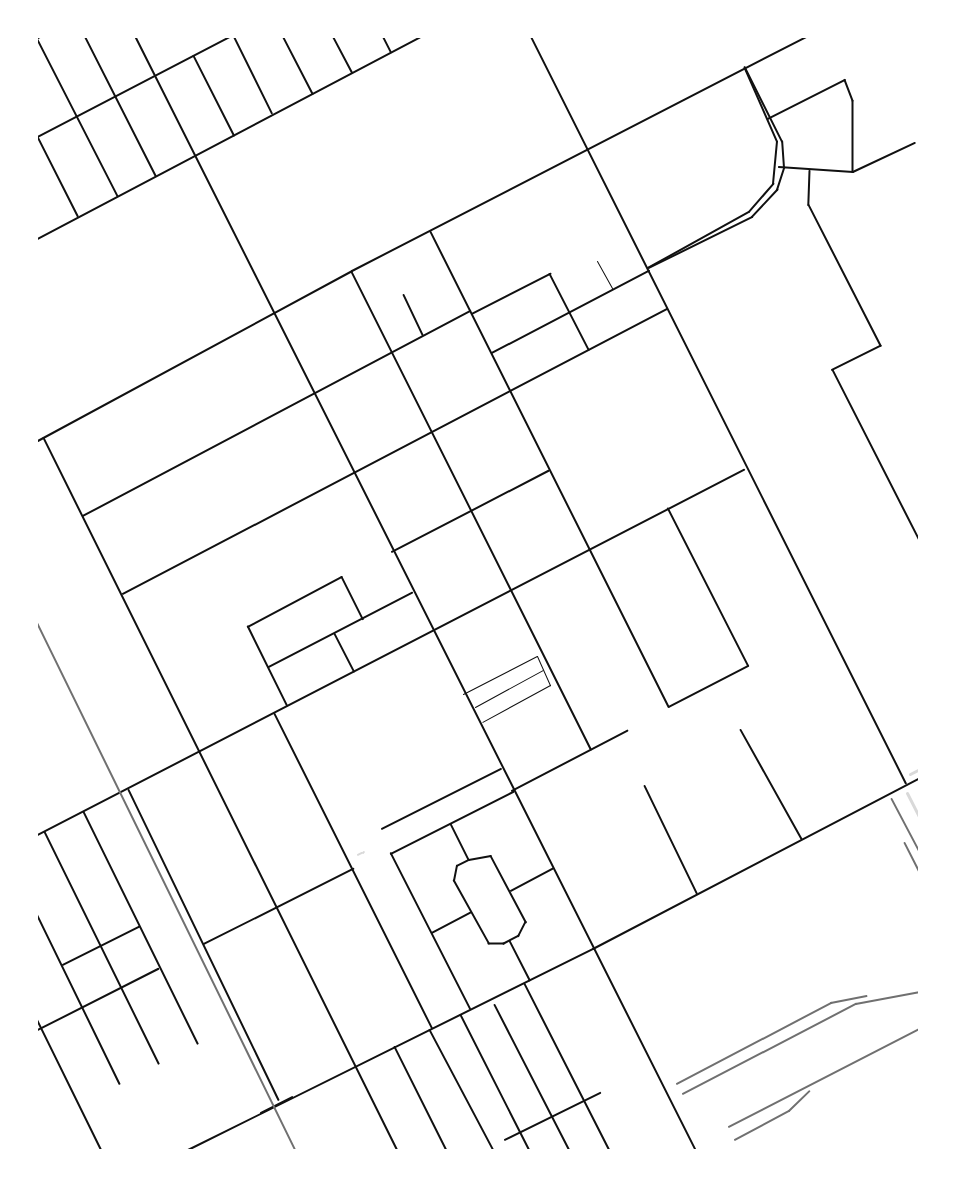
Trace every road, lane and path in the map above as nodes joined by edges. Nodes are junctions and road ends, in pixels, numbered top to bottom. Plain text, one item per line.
1 (42, 36) edge
2 (86, 36) edge
3 (135, 36) edge
4 (233, 36) edge
5 (283, 36) edge
6 (333, 36) edge
7 (383, 36) edge
8 (423, 36) edge
9 (531, 36) edge
10 (808, 36) edge
11 (37, 38) edge
12 (391, 53) junction
13 (194, 56) junction
14 (745, 68) junction
15 (352, 73) junction
16 (154, 76) junction
17 (313, 94) junction
18 (116, 97) junction
19 (273, 114) junction
20 (77, 117) junction
21 (772, 117) junction
22 (767, 120) junction
23 (36, 133) edge
24 (234, 135) junction
25 (37, 138) edge
26 (915, 143) dead end
27 (588, 149) junction
28 (194, 156) junction
29 (778, 167) junction
30 (784, 168) junction
31 (810, 171) junction
32 (853, 172) junction
33 (156, 176) junction
34 (118, 197) junction
35 (78, 217) junction
36 (430, 231) junction
37 (36, 240) edge
38 (597, 261) dead end
39 (648, 270) junction
40 (352, 271) junction
41 (613, 290) junction
42 (404, 296) dead end
43 (667, 309) junction
44 (470, 311) junction
45 (570, 312) junction
46 (273, 314) junction
47 (472, 314) junction
48 (423, 335) junction
49 (589, 350) junction
50 (392, 352) junction
51 (491, 353) junction
52 (510, 391) junction
53 (313, 393) junction
54 (431, 432) junction
55 (44, 438) junction
56 (36, 442) edge
57 (549, 470) junction
58 (745, 470) junction
59 (352, 473) junction
60 (668, 509) junction
61 (471, 511) junction
62 (84, 516) junction
63 (920, 541) edge
64 (590, 551) junction
65 (392, 552) junction
66 (510, 591) junction
67 (412, 593) junction
68 (122, 594) junction
69 (363, 619) junction
70 (431, 632) junction
71 (334, 633) junction
72 (268, 668) junction
73 (544, 669) junction
74 (354, 672) junction
75 (463, 694) junction
76 (287, 706) junction
77 (471, 709) junction
78 (275, 714) junction
79 (478, 724) junction
80 (741, 730) dead end
81 (627, 731) dead end
82 (591, 750) junction
83 (199, 753) junction
84 (501, 769) junction
85 (920, 778) edge
86 (907, 785) junction
87 (645, 786) dead end
88 (129, 790) junction
89 (512, 791) junction
90 (83, 811) junction
91 (451, 824) junction
92 (381, 829) dead end
93 (44, 831) junction
94 (36, 836) edge
95 (803, 840) junction
96 (469, 860) junction
97 (353, 869) junction
98 (552, 869) junction
99 (510, 891) junction
100 (698, 894) junction
101 (276, 909) junction
102 (36, 912) edge
103 (471, 912) junction
104 (140, 927) junction
105 (431, 933) junction
106 (510, 941) junction
107 (203, 944) junction
108 (101, 946) junction
109 (593, 949) junction
110 (62, 965) junction
111 (160, 968) junction
112 (530, 980) junction
113 (525, 983) junction
114 (121, 987) junction
115 (495, 1005) dead end
116 (83, 1007) junction
117 (470, 1010) junction
118 (460, 1014) junction
119 (36, 1017) edge
120 (42, 1028) junction
121 (431, 1029) junction
122 (36, 1031) edge
123 (198, 1044) dead end
124 (394, 1047) junction
125 (159, 1064) dead end
126 (354, 1067) junction
127 (120, 1084) dead end
128 (600, 1093) dead end
129 (293, 1097) junction
130 (279, 1100) junction
131 (584, 1101) junction
132 (261, 1113) junction
133 (552, 1116) junction
134 (520, 1132) junction
135 (505, 1140) dead end
136 (102, 1151) edge
137 (186, 1151) edge
138 (398, 1151) edge
139 (447, 1151) edge
140 (494, 1151) edge
141 (530, 1151) edge
142 (570, 1151) edge
143 (610, 1151) edge
144 (696, 1151) edge

1 - 11 main road
2 - 18 street
3 - 16 main road
4 - 13 street
4 - 19 street
5 - 17 street
6 - 15 street
7 - 12 street
8 - 12 street
9 - 27 street
10 - 14 main road
11 - 20 street
12 - 15 street
13 - 16 street
13 - 24 street
14 - 21 street
14 - 22 street
14 - 27 main road
15 - 17 street
16 - 18 street
16 - 28 main road
17 - 19 street
18 - 20 street
18 - 33 street
19 - 24 street
20 - 25 street
20 - 34 street
21 - 22 street
21 - 30 street
21 - 32 street
22 - 29 street
23 - 25 street
24 - 28 street
25 - 35 street
26 - 32 street
27 - 36 main road
27 - 39 street
28 - 33 street
28 - 46 main road
29 - 30 street
29 - 39 street
30 - 31 street
30 - 39 street
31 - 32 street
31 - 63 street
33 - 34 street
34 - 35 street
35 - 37 street
36 - 40 main road
36 - 44 street
38 - 41 lane
39 - 41 street
39 - 43 street
40 - 46 main road
40 - 50 street
41 - 45 street
42 - 48 street
43 - 49 street
43 - 58 street
44 - 47 street
44 - 48 street
45 - 47 street
45 - 49 street
45 - 51 street
46 - 53 main road
46 - 55 main road
47 - 51 street
48 - 50 street
49 - 52 street
50 - 53 street
50 - 54 street
51 - 52 street
52 - 54 street
52 - 57 street
53 - 59 main road
53 - 62 street
54 - 59 street
54 - 61 street
55 - 56 main road
55 - 62 street
57 - 61 street
57 - 64 street
58 - 60 street
58 - 86 street
59 - 65 main road
59 - 68 street
60 - 64 street
60 - 64 street
61 - 65 street
61 - 66 street
62 - 68 street
64 - 66 street
65 - 67 main road
66 - 70 street
66 - 82 street
67 - 69 street
67 - 70 main road
68 - 83 street
69 - 71 street
69 - 72 street
70 - 74 street
70 - 75 main road
71 - 72 street
71 - 74 street
72 - 76 street
73 - 75 lane
73 - 77 lane
73 - 79 lane
74 - 76 street
75 - 77 main road
76 - 78 street
77 - 79 main road
78 - 83 street
78 - 97 street
79 - 84 main road
80 - 95 street
81 - 82 street
82 - 89 street
83 - 88 street
83 - 101 street
84 - 89 main road
84 - 92 street
85 - 86 main road
86 - 95 main road
87 - 100 street
88 - 90 street
88 - 107 street
89 - 91 street
89 - 98 main road
90 - 93 street
90 - 104 street
91 - 96 street
91 - 105 street
93 - 94 street
93 - 108 street
95 - 100 main road
96 - 99 street
96 - 103 street
97 - 101 street
97 - 121 street
98 - 99 street
98 - 109 main road
99 - 106 street
100 - 109 main road
101 - 107 street
101 - 126 street
102 - 110 street
103 - 105 street
103 - 106 street
104 - 108 street
104 - 111 street
105 - 117 street
106 - 112 street
107 - 130 street
108 - 110 street
108 - 114 street
109 - 112 main road
109 - 144 main road
110 - 116 street
111 - 114 street
111 - 123 street
112 - 113 main road
113 - 117 main road
113 - 131 street
114 - 116 street
114 - 125 street
115 - 133 street
116 - 120 street
116 - 127 street
117 - 118 main road
118 - 121 main road
118 - 134 street
119 - 120 street
120 - 122 street
120 - 136 street
121 - 124 main road
121 - 140 street
124 - 126 main road
124 - 139 street
126 - 129 main road
126 - 138 street
128 - 131 street
129 - 130 main road
129 - 132 main road
130 - 132 main road
131 - 133 street
131 - 143 street
132 - 137 main road
133 - 134 street
133 - 142 street
134 - 135 street
134 - 141 street

